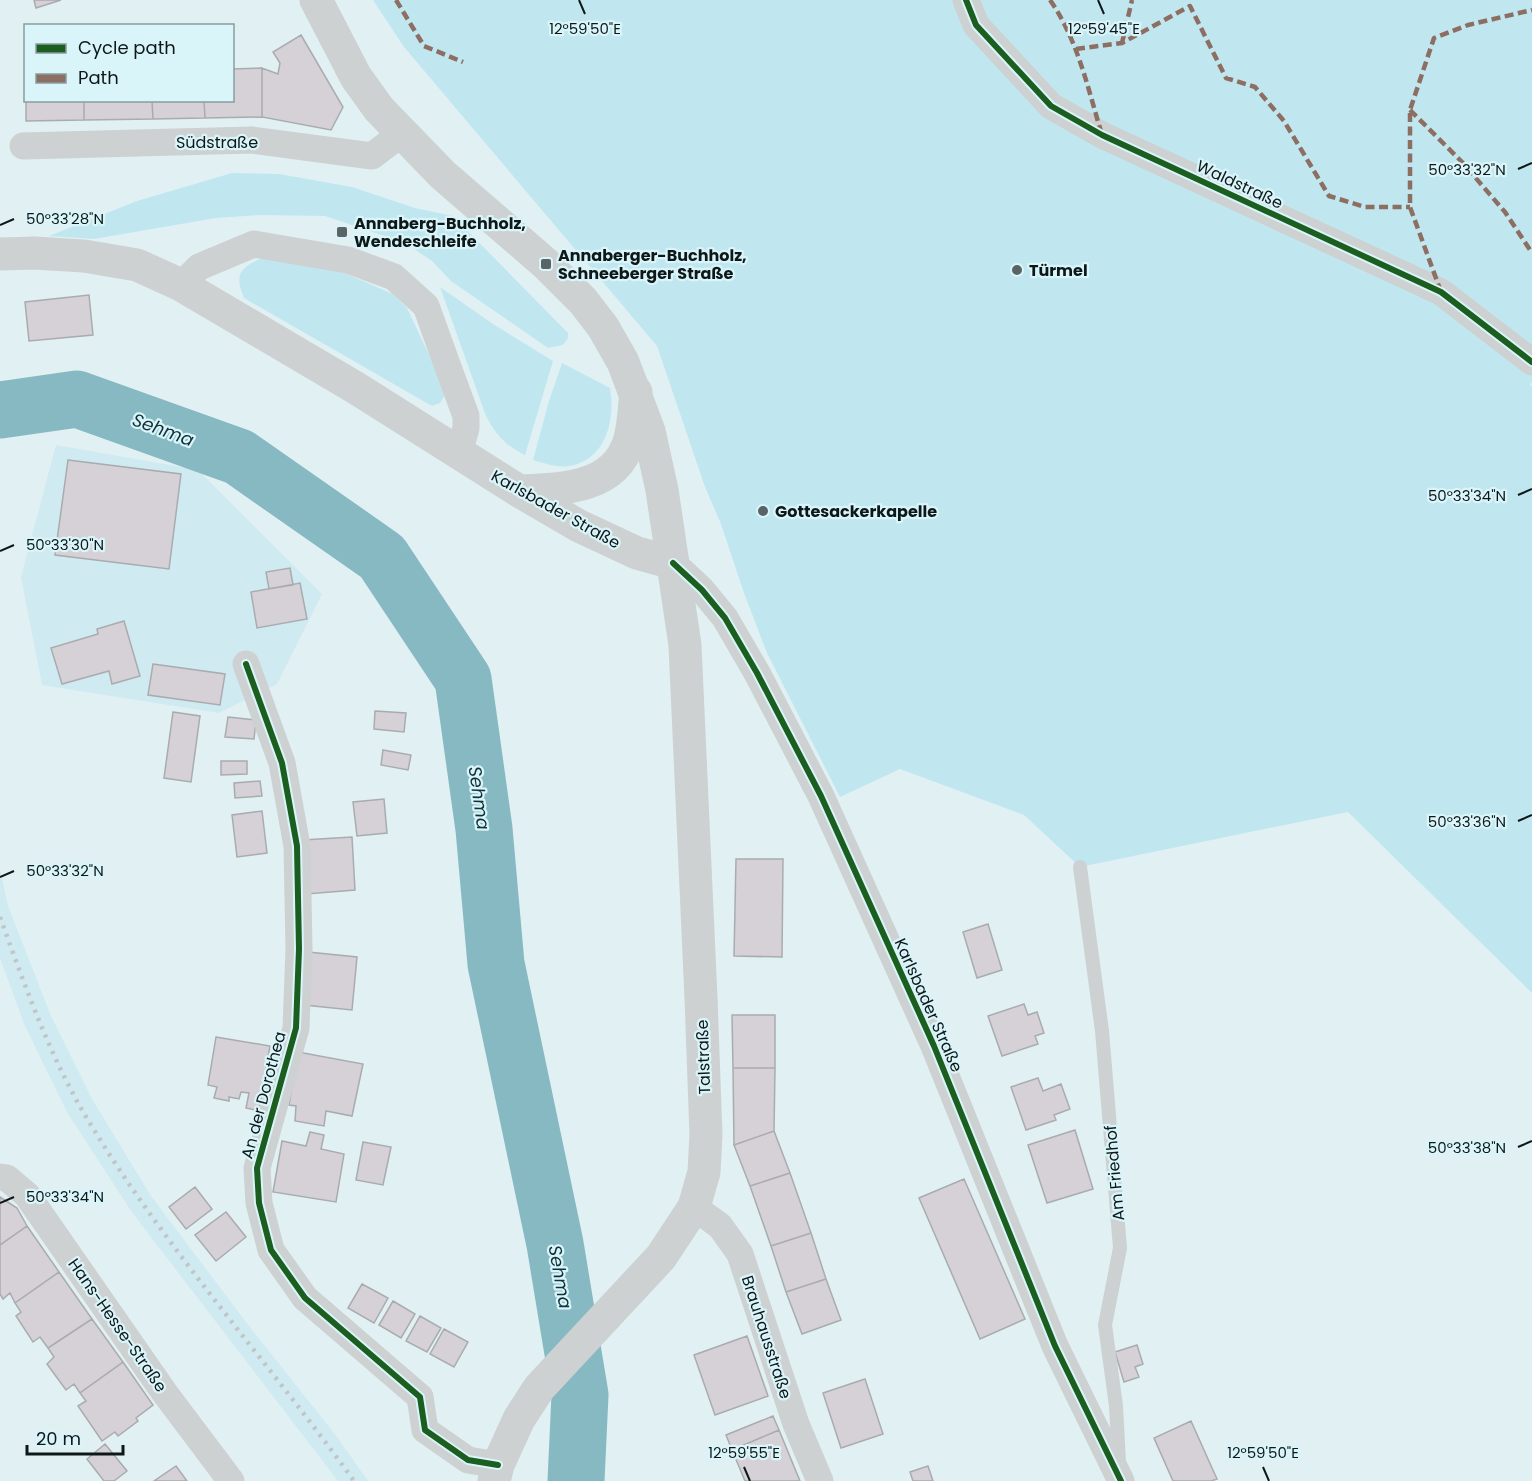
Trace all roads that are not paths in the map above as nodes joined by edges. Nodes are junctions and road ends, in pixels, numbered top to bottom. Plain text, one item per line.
1 (316, 0) edge
2 (966, 0) edge
3 (402, 133) junction
4 (23, 146) dead end
5 (0, 254) edge
6 (181, 285) junction
7 (1532, 362) edge
8 (636, 392) junction
9 (459, 453) junction
10 (519, 491) junction
11 (673, 563) junction
12 (246, 664) dead end
13 (1080, 867) dead end
14 (0, 1177) edge
15 (694, 1207) junction
16 (496, 1473) edge
17 (1120, 1480) edge
18 (231, 1481) edge
19 (820, 1481) edge

1 - 3 main road, Talstraße
2 - 7 street, Waldstraße
3 - 4 street, Südstraße
3 - 8 main road, Talstraße
5 - 6 main road, Karlsbader Straße
6 - 9 main road, Karlsbader Straße
6 - 9 street
8 - 10 main road
8 - 11 main road, Talstraße
9 - 10 main road, Karlsbader Straße
10 - 11 main road, Karlsbader Straße
11 - 15 main road, Talstraße
11 - 17 street, Karlsbader Straße
12 - 16 street, An der Dorothea
13 - 17 lane, Am Friedhof
14 - 18 street, Hans-Hesse-Straße
15 - 16 main road, Talstraße
15 - 19 street, Brauhausstraße

